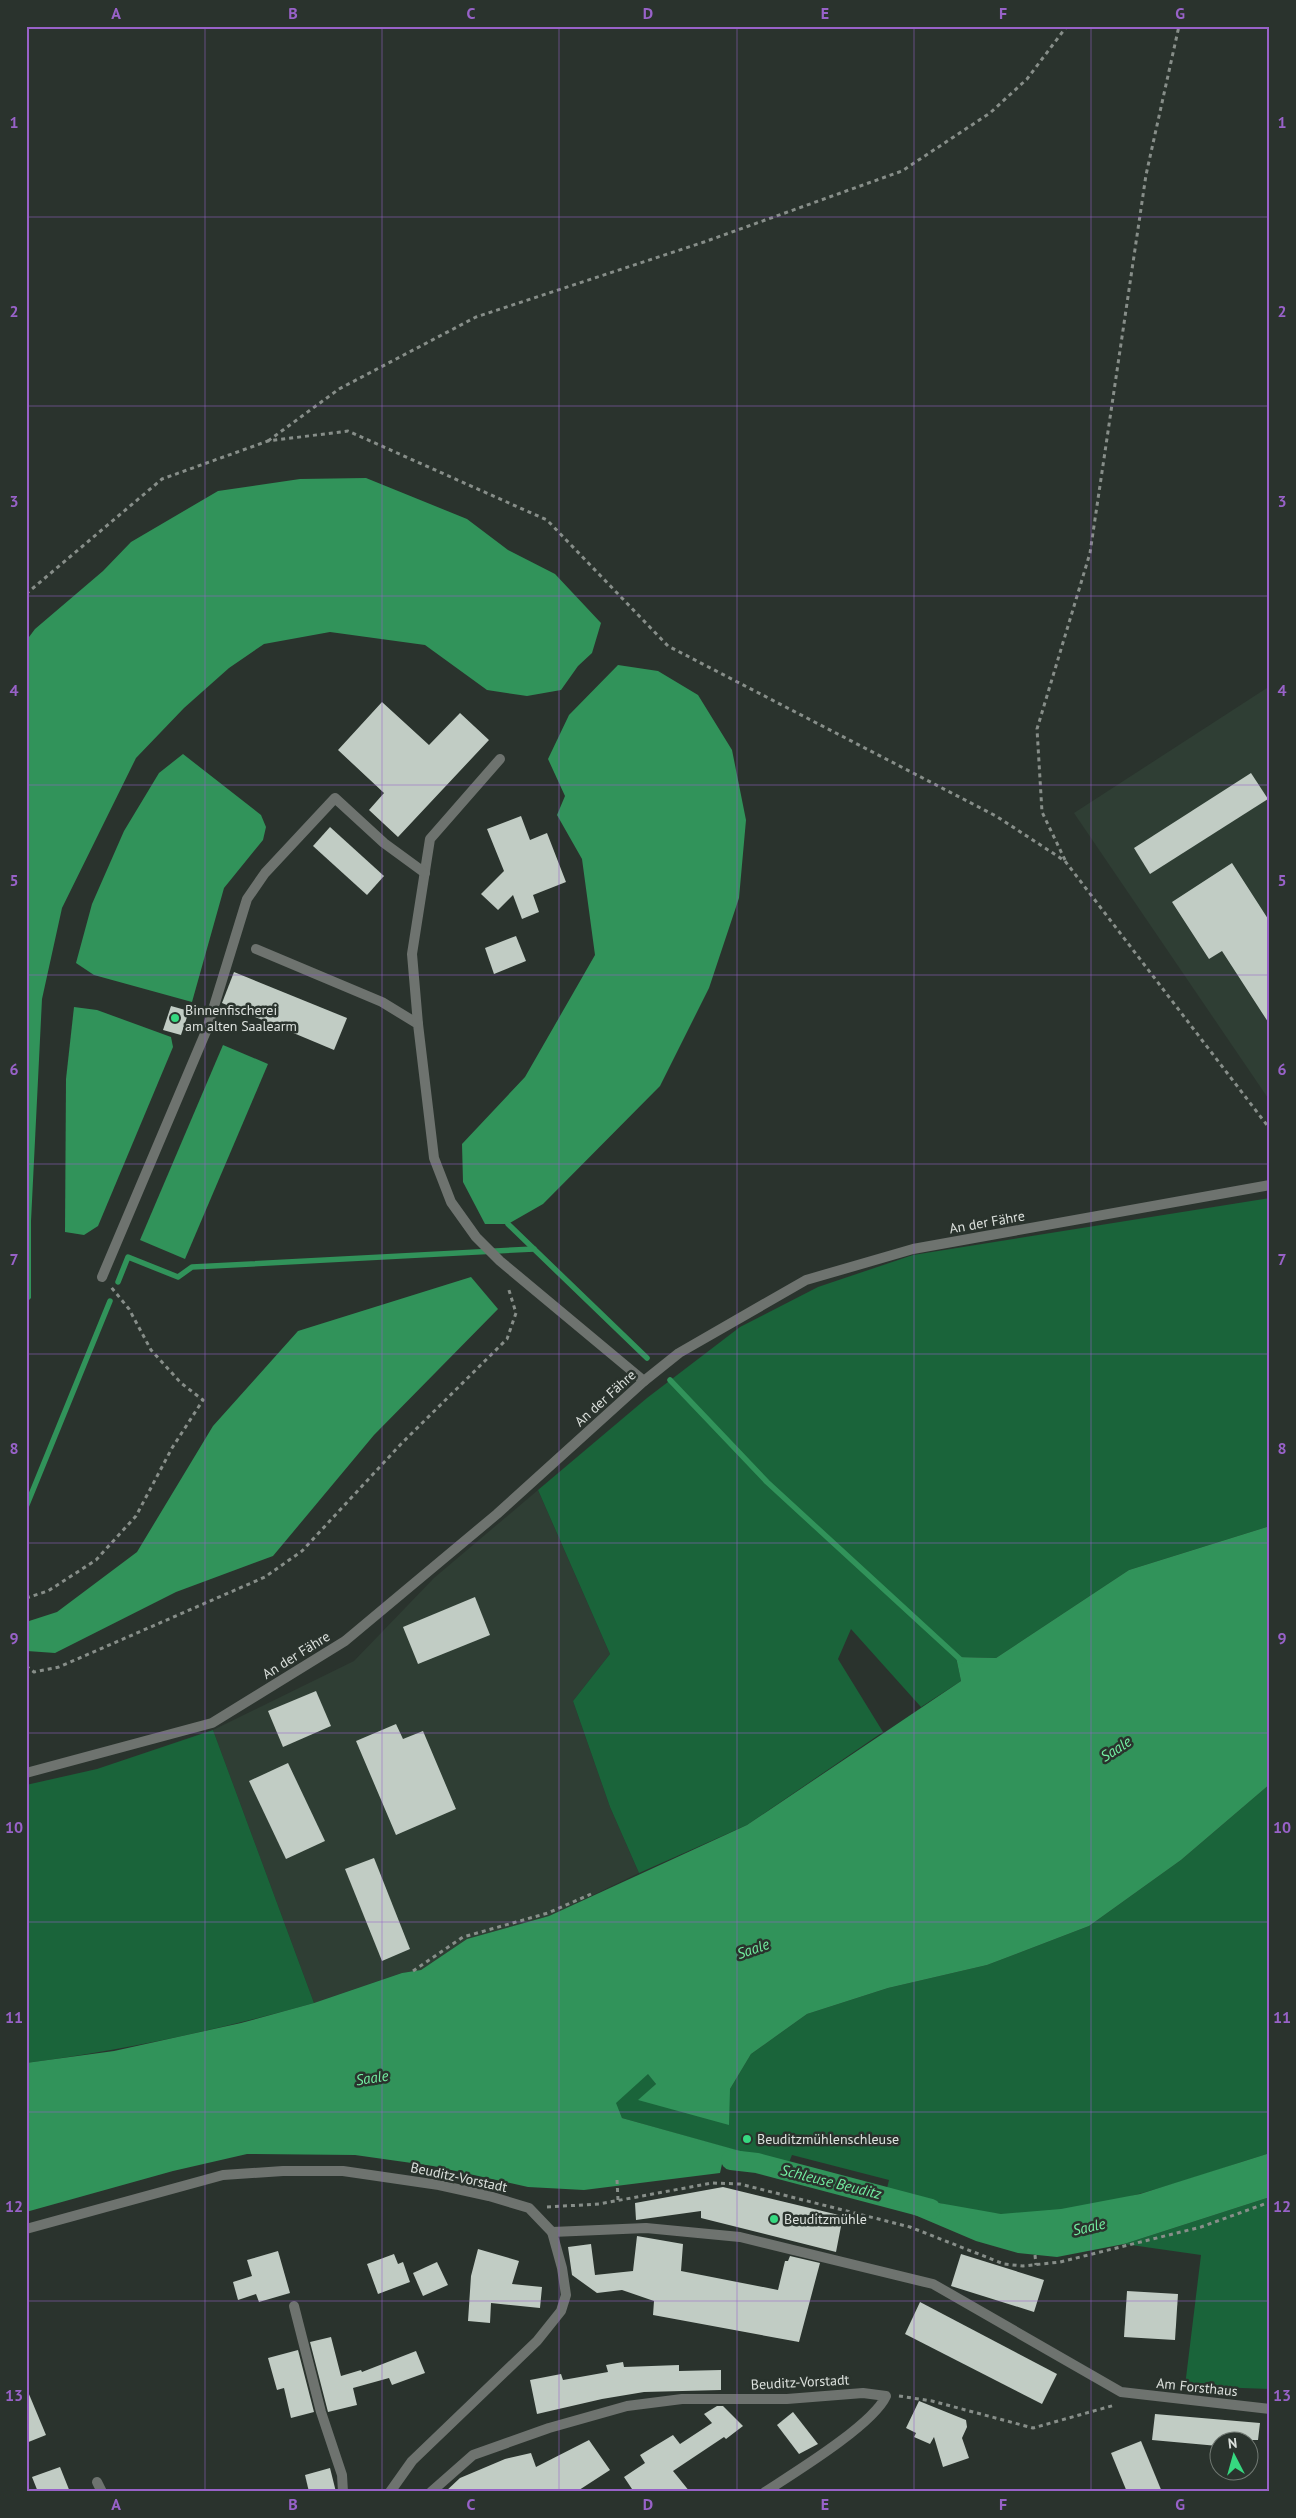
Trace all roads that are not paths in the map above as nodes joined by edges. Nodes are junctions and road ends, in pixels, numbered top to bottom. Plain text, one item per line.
1 (500, 759) dead end
2 (425, 873) junction
3 (256, 949) dead end
4 (418, 1024) junction
5 (1270, 1185) edge
6 (102, 1277) road end
7 (644, 1381) junction
8 (26, 1773) edge
9 (26, 2229) edge
10 (552, 2232) junction
11 (294, 2306) dead end
12 (1270, 2408) edge
13 (343, 2492) edge
14 (390, 2492) edge
15 (431, 2492) edge
16 (765, 2492) edge

1 - 2 street
2 - 4 street
2 - 6 street
3 - 4 street
4 - 7 street
5 - 7 street, An der Fähre
7 - 8 street, An der Fähre
9 - 10 street, Beuditz-Vorstadt
10 - 12 street, Am Forsthaus
10 - 14 street, Beuditz-Vorstadt
11 - 13 street
15 - 16 street, Beuditz-Vorstadt

